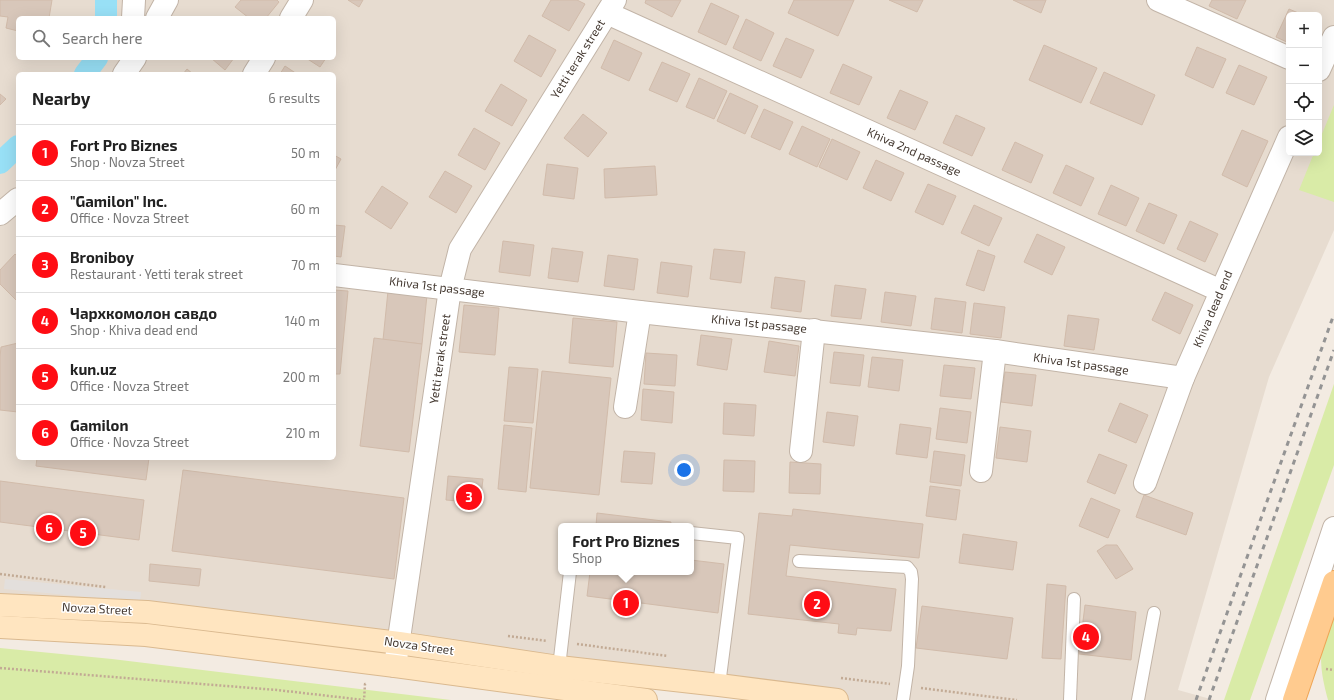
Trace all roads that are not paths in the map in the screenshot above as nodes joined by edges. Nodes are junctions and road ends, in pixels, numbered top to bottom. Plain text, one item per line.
1 (134, 0) edge
2 (167, 0) edge
3 (1158, 0) edge
4 (611, 6) edge
5 (134, 16) edge
6 (158, 16) edge
7 (1334, 37) edge
8 (1286, 57) edge
9 (263, 60) edge
10 (1322, 63) edge
11 (255, 72) edge
12 (1286, 144) edge
13 (16, 200) edge
14 (0, 214) edge
15 (336, 275) edge
16 (450, 289) junction
17 (1221, 291) junction
18 (640, 312) junction
19 (814, 330) junction
20 (995, 351) junction
21 (1184, 378) junction
22 (625, 407) dead end
23 (801, 451) dead end
24 (980, 471) dead end
25 (1145, 483) dead end
26 (1334, 528) edge
27 (694, 533) edge
28 (799, 561) dead end
29 (570, 575) edge
30 (1334, 582) edge
31 (1074, 599) dead end
32 (0, 605) edge
33 (1154, 613) dead end
34 (0, 627) edge
35 (399, 643) junction
36 (395, 666) junction
37 (559, 667) junction
38 (719, 685) junction
39 (1299, 694) edge
40 (646, 700) edge
41 (837, 700) edge
42 (903, 700) edge
43 (1070, 700) edge
44 (1138, 700) edge
45 (1277, 700) edge

1 - 5 street
2 - 6 street
3 - 8 street
4 - 16 street, Yetti terak street
4 - 17 street, Khiva 2nd passage
7 - 10 street
9 - 11 street
12 - 17 street, Khiva dead end
13 - 14 street
15 - 16 street, Khiva 1st passage
16 - 18 street, Khiva 1st passage
16 - 35 street, Yetti terak street
17 - 21 street, Khiva dead end
18 - 19 street, Khiva 1st passage
18 - 22 street
19 - 20 street, Khiva 1st passage
19 - 23 street
20 - 21 street, Khiva 1st passage
20 - 24 street
21 - 25 street, Khiva dead end
26 - 45 street
27 - 38 lane
28 - 42 lane
29 - 37 lane
30 - 39 main road
31 - 43 lane
32 - 35 main road, Novza Street
33 - 44 lane
34 - 36 main road, Novza Street
35 - 36 street, Yetti terak street
35 - 37 main road, Novza Street
36 - 40 main road, Novza Street
37 - 38 main road, Novza Street
38 - 41 main road, Novza Street

